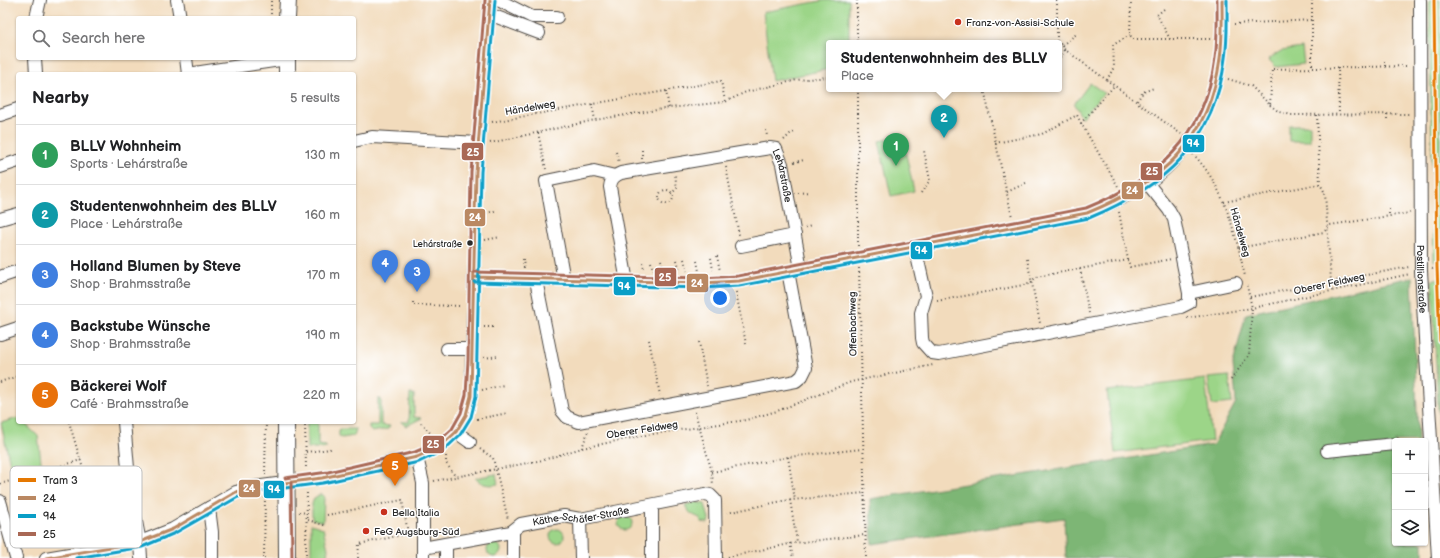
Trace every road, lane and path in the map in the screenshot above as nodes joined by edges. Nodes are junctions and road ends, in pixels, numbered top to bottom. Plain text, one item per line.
1 (40, 0) edge
2 (177, 0) edge
3 (271, 0) edge
4 (288, 0) edge
5 (490, 0) edge
6 (498, 0) edge
7 (857, 0) edge
8 (1057, 0) edge
9 (1131, 0) edge
10 (1222, 0) edge
11 (1312, 0) edge
12 (1420, 0) edge
13 (1164, 9) dead end
14 (489, 14) junction
15 (36, 16) edge
16 (180, 16) edge
17 (271, 16) edge
18 (288, 16) edge
19 (557, 17) dead end
20 (1312, 20) junction
21 (1222, 25) junction
22 (1078, 33) dead end
23 (539, 34) dead end
24 (1130, 35) junction
25 (1171, 39) junction
26 (1221, 39) junction
27 (857, 40) edge
28 (1057, 40) edge
29 (1062, 45) joint
30 (1064, 49) junction
31 (1062, 56) edge
32 (35, 60) edge
33 (186, 60) edge
34 (1385, 60) dead end
35 (287, 64) edge
36 (1385, 66) junction
37 (1420, 66) junction
38 (1312, 67) junction
39 (1338, 67) junction
40 (36, 72) edge
41 (188, 72) edge
42 (208, 72) edge
43 (1217, 76) junction
44 (826, 77) edge
45 (1107, 80) junction
46 (1115, 85) junction
47 (1154, 88) dead end
48 (666, 91) junction
49 (858, 92) edge
50 (985, 92) edge
51 (1137, 101) junction
52 (725, 102) junction
53 (592, 104) junction
54 (1270, 105) junction
55 (669, 108) junction
56 (16, 111) edge
57 (1388, 114) junction
58 (1420, 114) junction
59 (0, 115) edge
60 (1317, 115) junction
61 (1339, 115) junction
62 (1387, 119) dead end
63 (595, 120) junction
64 (1082, 123) junction
65 (491, 129) dead end
66 (795, 132) dead end
67 (538, 133) junction
68 (490, 136) dead end
69 (356, 141) edge
70 (478, 143) junction
71 (995, 143) junction
72 (1188, 144) junction
73 (776, 149) junction
74 (924, 151) dead end
75 (724, 156) junction
76 (16, 162) edge
77 (673, 164) junction
78 (0, 167) edge
79 (615, 176) junction
80 (1112, 176) dead end
81 (549, 180) junction
82 (1026, 183) dead end
83 (1148, 184) junction
84 (1320, 184) junction
85 (1006, 192) junction
86 (921, 193) dead end
87 (672, 194) junction
88 (1118, 202) junction
89 (1224, 202) junction
90 (1389, 209) dead end
91 (1420, 211) junction
92 (16, 215) edge
93 (1389, 216) junction
94 (0, 219) edge
95 (1015, 227) junction
96 (1326, 229) junction
97 (795, 235) junction
98 (741, 246) joint
99 (915, 247) junction
100 (1239, 248) junction
101 (1182, 256) junction
102 (858, 258) junction
103 (1027, 259) dead end
104 (1128, 260) junction
105 (801, 269) junction
106 (1080, 269) junction
107 (788, 271) junction
108 (1421, 271) junction
109 (16, 272) edge
110 (0, 277) edge
111 (474, 277) junction
112 (536, 280) junction
113 (564, 280) junction
114 (734, 281) junction
115 (1331, 281) junction
116 (627, 282) junction
117 (1031, 282) junction
118 (1236, 283) dead end
119 (1189, 293) junction
120 (1250, 297) junction
121 (413, 302) dead end
122 (924, 304) junction
123 (474, 306) junction
124 (1252, 308) junction
125 (1240, 309) dead end
126 (1092, 324) junction
127 (16, 329) edge
128 (0, 334) edge
129 (1042, 334) junction
130 (650, 340) dead end
131 (699, 342) dead end
132 (746, 344) dead end
133 (447, 349) dead end
134 (473, 354) junction
135 (498, 356) dead end
136 (16, 377) edge
137 (861, 380) junction
138 (1231, 380) dead end
139 (0, 382) edge
140 (504, 385) dead end
141 (471, 392) junction
142 (709, 398) junction
143 (692, 401) junction
144 (662, 406) junction
145 (508, 413) dead end
146 (592, 421) junction
147 (421, 423) dead end
148 (70, 424) edge
149 (124, 424) edge
150 (286, 424) edge
151 (459, 427) junction
152 (699, 429) junction
153 (1426, 438) edge
154 (470, 442) joint
155 (1392, 444) edge
156 (332, 446) dead end
157 (441, 446) junction
158 (582, 448) junction
159 (862, 449) junction
160 (1327, 451) dead end
161 (306, 452) dead end
162 (417, 457) junction
163 (788, 457) junction
164 (81, 460) junction
165 (1428, 460) edge
166 (61, 466) edge
167 (83, 466) edge
168 (128, 466) edge
169 (496, 468) junction
170 (712, 472) junction
171 (455, 476) junction
172 (10, 481) edge
173 (286, 483) junction
174 (423, 483) junction
175 (0, 484) edge
176 (864, 493) junction
177 (715, 500) junction
178 (790, 500) junction
179 (795, 500) junction
180 (0, 501) edge
181 (652, 505) junction
182 (209, 508) junction
183 (327, 515) dead end
184 (716, 516) junction
185 (507, 518) dead end
186 (580, 519) junction
187 (308, 520) dead end
188 (327, 526) dead end
189 (513, 531) junction
190 (408, 533) junction
191 (424, 533) junction
192 (10, 534) edge
193 (865, 536) junction
194 (142, 541) edge
195 (797, 542) junction
196 (790, 543) junction
197 (446, 544) junction
198 (14, 548) edge
199 (115, 548) edge
200 (423, 553) edge
201 (81, 556) edge
202 (16, 558) edge
203 (46, 558) edge
204 (212, 558) edge
205 (287, 558) edge
206 (358, 558) edge
207 (446, 558) edge
208 (513, 558) edge
209 (581, 558) edge
210 (652, 558) edge
211 (716, 558) edge
212 (724, 558) edge
213 (793, 558) edge
214 (866, 558) edge
215 (1438, 558) edge

1 - 15 street
2 - 16 street
3 - 17 path
4 - 18 main road
5 - 14 street
6 - 19 street
7 - 27 path
8 - 28 path
9 - 24 path
10 - 21 street
11 - 20 path
12 - 37 street, Postillionstraße
13 - 25 path
14 - 23 street
14 - 70 street
20 - 21 path
20 - 38 path
21 - 26 street
22 - 29 path
24 - 25 path
24 - 45 path
25 - 26 path
26 - 43 street
29 - 30 path
30 - 31 path
30 - 45 path, Händelweg
32 - 40 street
33 - 41 street
34 - 36 path
35 - 42 street
36 - 37 path
36 - 39 path
37 - 58 street, Postillionstraße
38 - 39 path
38 - 54 path
39 - 61 path
43 - 54 path
43 - 72 street
44 - 52 path
45 - 46 path, Händelweg
46 - 51 path, Händelweg
46 - 64 path
47 - 51 path
48 - 52 path, Händelweg
48 - 53 path, Händelweg
48 - 55 path
49 - 102 path, Offenbachweg
50 - 71 path
51 - 72 path, Händelweg
52 - 55 path
53 - 63 path
53 - 65 path, Händelweg
54 - 60 path
55 - 63 path
56 - 59 street
57 - 58 path
57 - 61 path
57 - 62 path
58 - 91 street, Postillionstraße
60 - 61 path
60 - 84 path
63 - 67 path
64 - 71 path
64 - 80 path
66 - 73 path
67 - 68 path
67 - 81 path
69 - 70 street
70 - 111 street
71 - 85 path
72 - 83 street
72 - 89 path, Händelweg
73 - 75 street, Lehárstraße
73 - 97 street, Lehárstraße
74 - 86 path
75 - 77 street, Lehárstraße
75 - 98 path
76 - 78 street
77 - 79 street, Lehárstraße
77 - 87 path
79 - 81 street
79 - 116 street
81 - 113 street
82 - 85 path
83 - 88 street
83 - 101 street
84 - 89 path
84 - 96 path
85 - 95 path
87 - 87 path
88 - 95 street
88 - 104 path
89 - 100 path, Händelweg
90 - 93 path
91 - 93 path
91 - 108 street, Postillionstraße
92 - 94 street
93 - 96 path
95 - 99 street
96 - 100 path
96 - 115 path
97 - 98 street
97 - 105 street, Lehárstraße
99 - 102 street
99 - 122 street
100 - 120 path, Händelweg
101 - 104 path
101 - 119 street
102 - 105 street
102 - 137 path, Offenbachweg
103 - 117 path
104 - 106 path
105 - 107 street
106 - 117 path
106 - 126 path
107 - 114 street
107 - 142 street
108 - 115 path
108 - 124 path, Oberer Feldweg
108 - 153 street, Postillionstraße
109 - 110 street
111 - 112 street
111 - 123 street
112 - 113 street
112 - 146 street
113 - 116 street
114 - 116 street
114 - 132 path
115 - 120 path
117 - 122 path
117 - 129 path
118 - 119 street
119 - 126 street
120 - 124 path, Händelweg
121 - 123 path
122 - 129 street
123 - 134 street
124 - 125 path, Oberer Feldweg
124 - 138 path, Händelweg
126 - 129 street
127 - 128 street
130 - 144 path
131 - 142 path
133 - 134 street
134 - 135 path
134 - 141 street
136 - 139 path
137 - 152 path, Oberer Feldweg
137 - 159 path, Offenbachweg
140 - 141 path
141 - 151 street
142 - 143 street
143 - 144 street
143 - 152 path
144 - 146 street
145 - 151 path
146 - 158 path
147 - 157 path
148 - 164 path
149 - 168 street
150 - 173 main road
151 - 154 street
151 - 157 street
152 - 158 path, Oberer Feldweg
152 - 170 path
154 - 169 path
155 - 160 street
156 - 161 path
157 - 162 street
157 - 171 path
158 - 169 path, Oberer Feldweg
159 - 163 path
159 - 176 path, Offenbachweg
162 - 173 street
162 - 174 street
163 - 170 path
163 - 179 path
164 - 166 path
164 - 167 path
165 - 215 street, Postillionstraße
169 - 171 path, Oberer Feldweg
169 - 185 path
170 - 177 path
171 - 174 path, Oberer Feldweg
172 - 175 path
173 - 182 street
173 - 205 main road
174 - 191 street
176 - 179 path
176 - 193 path, Offenbachweg
177 - 181 street, Käthe-Schäfer-Straße
177 - 184 street
178 - 179 path
178 - 184 path
178 - 195 path
180 - 192 street
181 - 186 street, Käthe-Schäfer-Straße
181 - 210 street
182 - 194 street
182 - 204 street
183 - 190 path
184 - 211 street
186 - 189 street, Käthe-Schäfer-Straße
186 - 209 street
187 - 188 path
189 - 197 street, Käthe-Schäfer-Straße
189 - 208 street
190 - 191 path
190 - 206 path
191 - 200 street
193 - 195 path
193 - 214 path, Offenbachweg
195 - 196 path
196 - 212 path
196 - 213 path
197 - 200 street, Käthe-Schäfer-Straße
197 - 207 street
198 - 202 street
199 - 201 street
201 - 203 street

